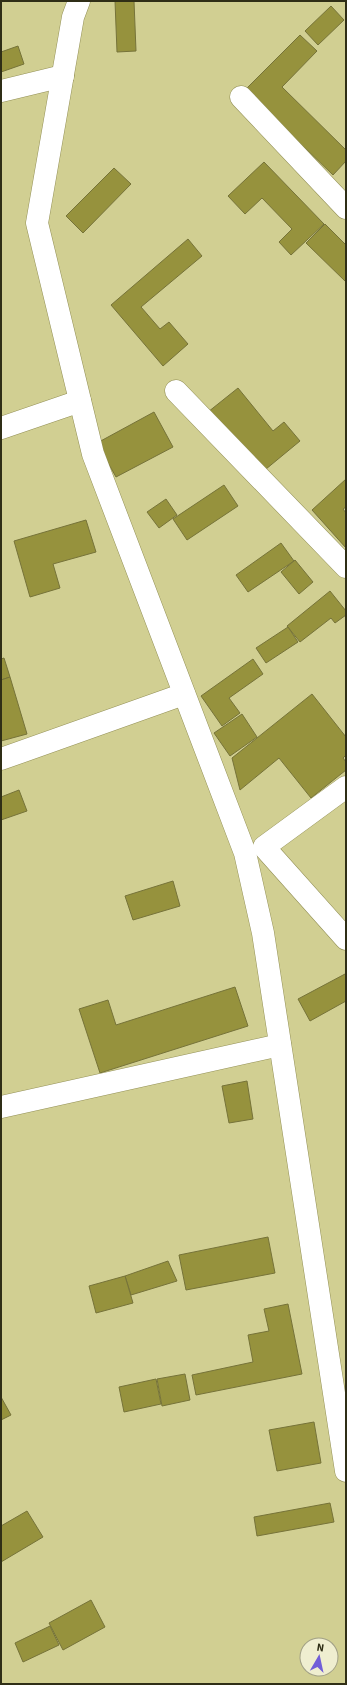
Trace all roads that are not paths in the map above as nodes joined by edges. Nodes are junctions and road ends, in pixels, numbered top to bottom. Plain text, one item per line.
1 (79, 1) edge
2 (63, 76) junction
3 (1, 91) edge
4 (241, 96) dead end
5 (346, 208) edge
6 (176, 390) dead end
7 (80, 401) junction
8 (1, 428) edge
9 (346, 567) edge
10 (184, 694) junction
11 (1, 759) edge
12 (346, 787) edge
13 (254, 850) junction
14 (346, 939) edge
15 (280, 1045) junction
16 (1, 1107) edge
17 (346, 1471) edge

1 - 2 street
2 - 3 street
2 - 7 street
4 - 5 street
6 - 9 street
7 - 8 street
7 - 10 street
10 - 11 street
10 - 13 street
12 - 13 street
13 - 14 street
13 - 15 street
15 - 16 street
15 - 17 street

